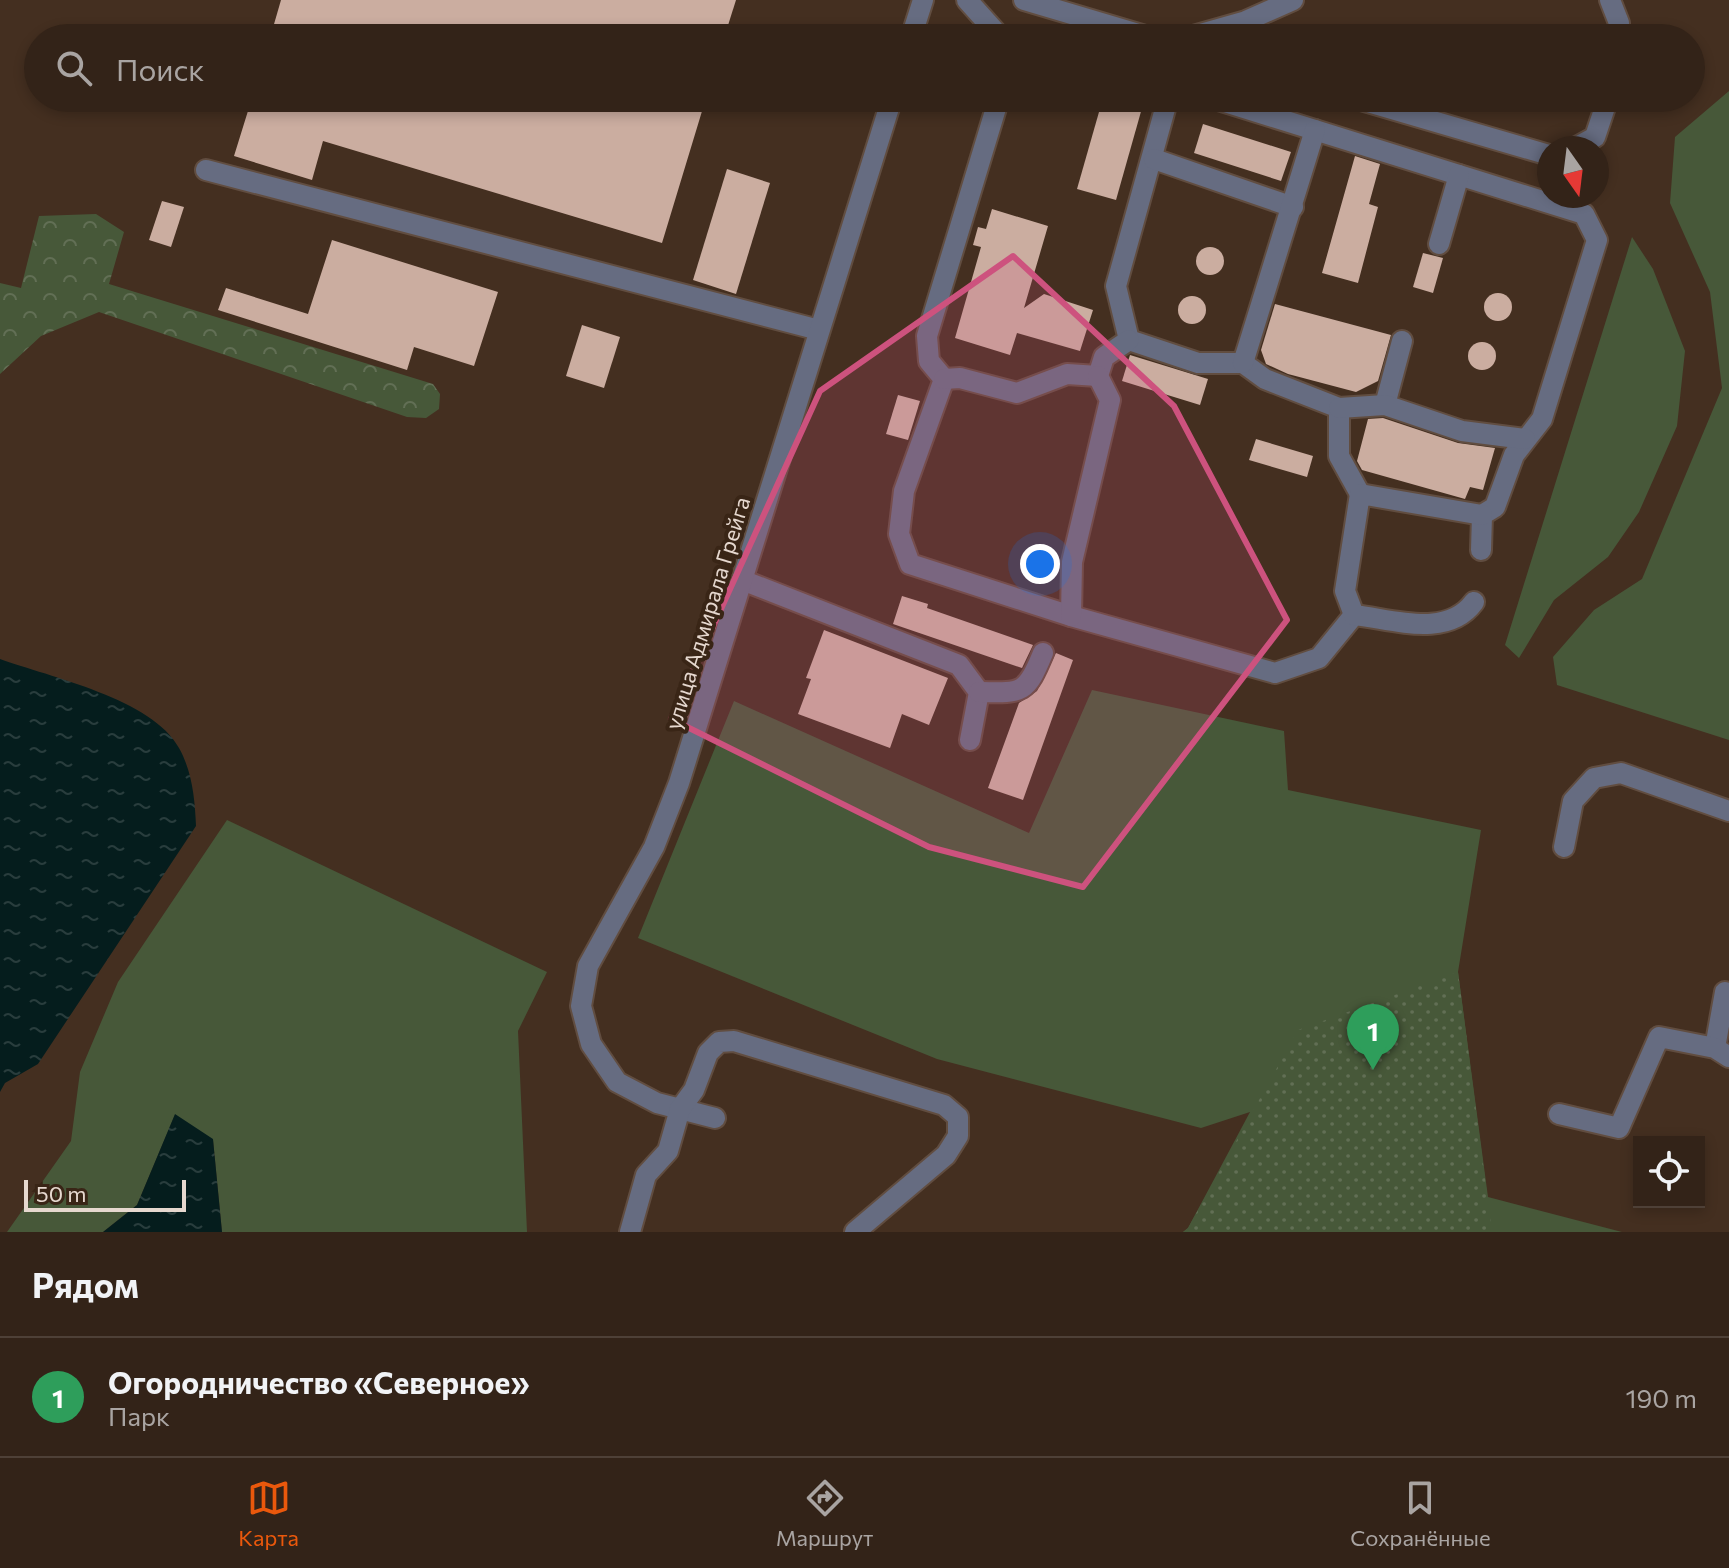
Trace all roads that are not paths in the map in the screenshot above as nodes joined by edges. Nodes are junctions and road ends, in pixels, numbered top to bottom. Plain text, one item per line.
1 (923, 0) edge
2 (967, 0) edge
3 (1024, 0) edge
4 (1293, 0) edge
5 (1610, 0) edge
6 (915, 24) edge
7 (988, 24) edge
8 (1105, 24) edge
9 (1235, 24) edge
10 (1619, 24) edge
11 (888, 112) edge
12 (995, 112) edge
13 (1165, 112) edge
14 (1257, 112) edge
15 (1402, 112) edge
16 (1603, 112) edge
17 (1315, 130) junction
18 (1595, 136) edge
19 (1537, 151) edge
20 (1154, 159) junction
21 (206, 170) dead end
22 (1459, 175) junction
23 (1293, 207) junction
24 (1439, 244) dead end
25 (819, 330) junction
26 (1129, 340) junction
27 (1402, 341) dead end
28 (1243, 363) junction
29 (1098, 376) junction
30 (944, 379) junction
31 (1385, 405) junction
32 (1339, 408) junction
33 (1525, 439) junction
34 (1360, 494) junction
35 (1482, 515) junction
36 (1481, 550) dead end
37 (742, 580) junction
38 (1474, 602) dead end
39 (1354, 615) junction
40 (1071, 616) junction
41 (1043, 653) dead end
42 (979, 692) junction
43 (970, 740) dead end
44 (1729, 811) edge
45 (1564, 847) dead end
46 (1725, 992) dead end
47 (1722, 1052) edge
48 (680, 1109) junction
49 (1559, 1114) dead end
50 (715, 1118) dead end
51 (630, 1232) edge
52 (855, 1232) edge

1 - 6 street
2 - 7 street
3 - 8 street
4 - 9 street
5 - 10 street
11 - 25 street, улица Адмирала Грейга
12 - 30 street
13 - 20 street
14 - 17 street
15 - 19 street
16 - 18 street
17 - 22 street
17 - 23 street
20 - 23 street
20 - 26 street
21 - 25 street
22 - 24 street
22 - 33 street
23 - 28 street
25 - 37 street, улица Адмирала Грейга
26 - 28 street
26 - 29 street
27 - 31 street
28 - 32 street
29 - 30 street
29 - 40 street
30 - 40 street
31 - 32 street
31 - 33 street
32 - 34 street
33 - 35 street
34 - 35 street
34 - 39 street
35 - 36 street
37 - 42 street
37 - 48 street, улица Адмирала Грейга
38 - 39 street
39 - 40 street
41 - 42 street
42 - 43 street
44 - 45 street
46 - 47 street
47 - 49 street
48 - 50 street, улица Адмирала Грейга
48 - 51 street
48 - 52 street

